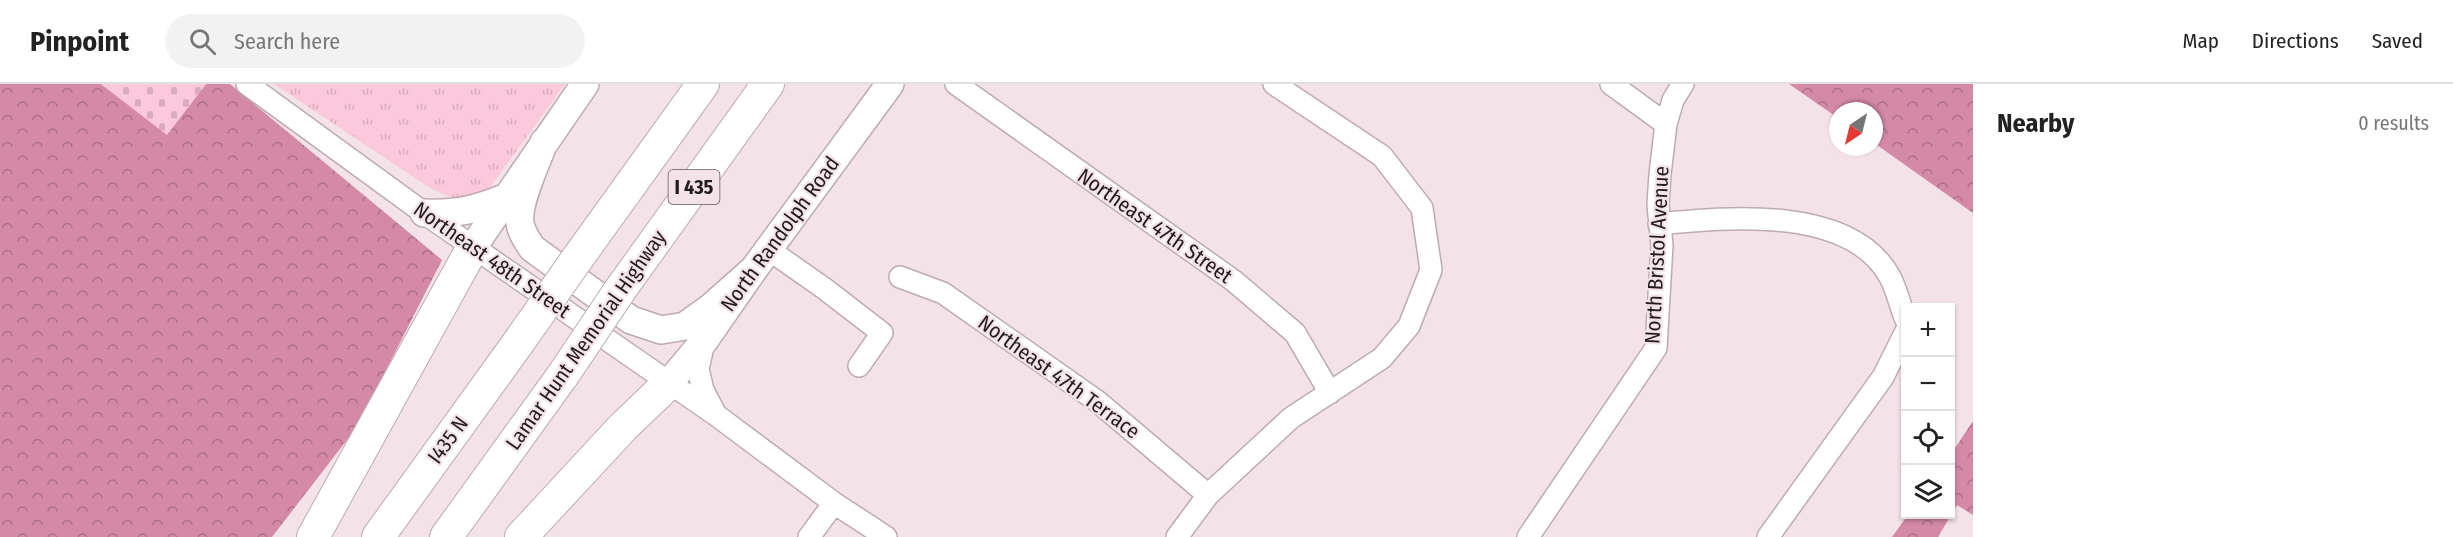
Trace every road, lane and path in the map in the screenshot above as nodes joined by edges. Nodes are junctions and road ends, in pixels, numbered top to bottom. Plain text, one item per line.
1 (247, 84) edge
2 (585, 84) edge
3 (703, 84) edge
4 (768, 84) edge
5 (890, 84) edge
6 (956, 84) edge
7 (1274, 84) edge
8 (1611, 84) edge
9 (1683, 84) edge
10 (1666, 124) junction
11 (544, 142) junction
12 (507, 197) junction
13 (424, 213) junction
14 (1659, 224) junction
15 (473, 247) junction
16 (761, 259) junction
17 (900, 277) dead end
18 (1901, 309) edge
19 (1901, 339) edge
20 (704, 341) junction
21 (859, 366) dead end
22 (669, 383) junction
23 (1330, 393) junction
24 (716, 415) junction
25 (1208, 495) junction
26 (834, 503) junction
27 (313, 537) edge
28 (378, 537) edge
29 (446, 537) edge
30 (521, 537) edge
31 (809, 537) edge
32 (886, 537) edge
33 (1178, 537) edge
34 (1528, 537) edge
35 (1768, 537) edge

1 - 13 street, Northeast 48th Street
2 - 11 main road
3 - 28 highway, I435 N / I 435, bridge
4 - 29 highway, Lamar Hunt Memorial Highway / I 435, bridge
5 - 16 main road, North Randolph Road
6 - 23 street, Northeast 47th Street
7 - 23 street
8 - 10 street
9 - 10 street, North Bristol Avenue
10 - 14 street, North Bristol Avenue
11 - 12 main road
11 - 16 main road
12 - 13 main road
12 - 15 main road
13 - 15 street, Northeast 48th Street
14 - 18 street
14 - 34 street, North Bristol Avenue
15 - 22 street, Northeast 48th Street
15 - 27 highway
16 - 20 main road, North Randolph Road
16 - 21 street
17 - 25 street, Northeast 47th Terrace
19 - 35 street
20 - 22 main road, North Randolph Road
20 - 24 street
22 - 24 street, Northeast 48th Street
22 - 30 highway
23 - 25 street
24 - 26 street, Northeast 48th Street
25 - 33 street
26 - 31 street
26 - 32 street, Northeast 48th Street

